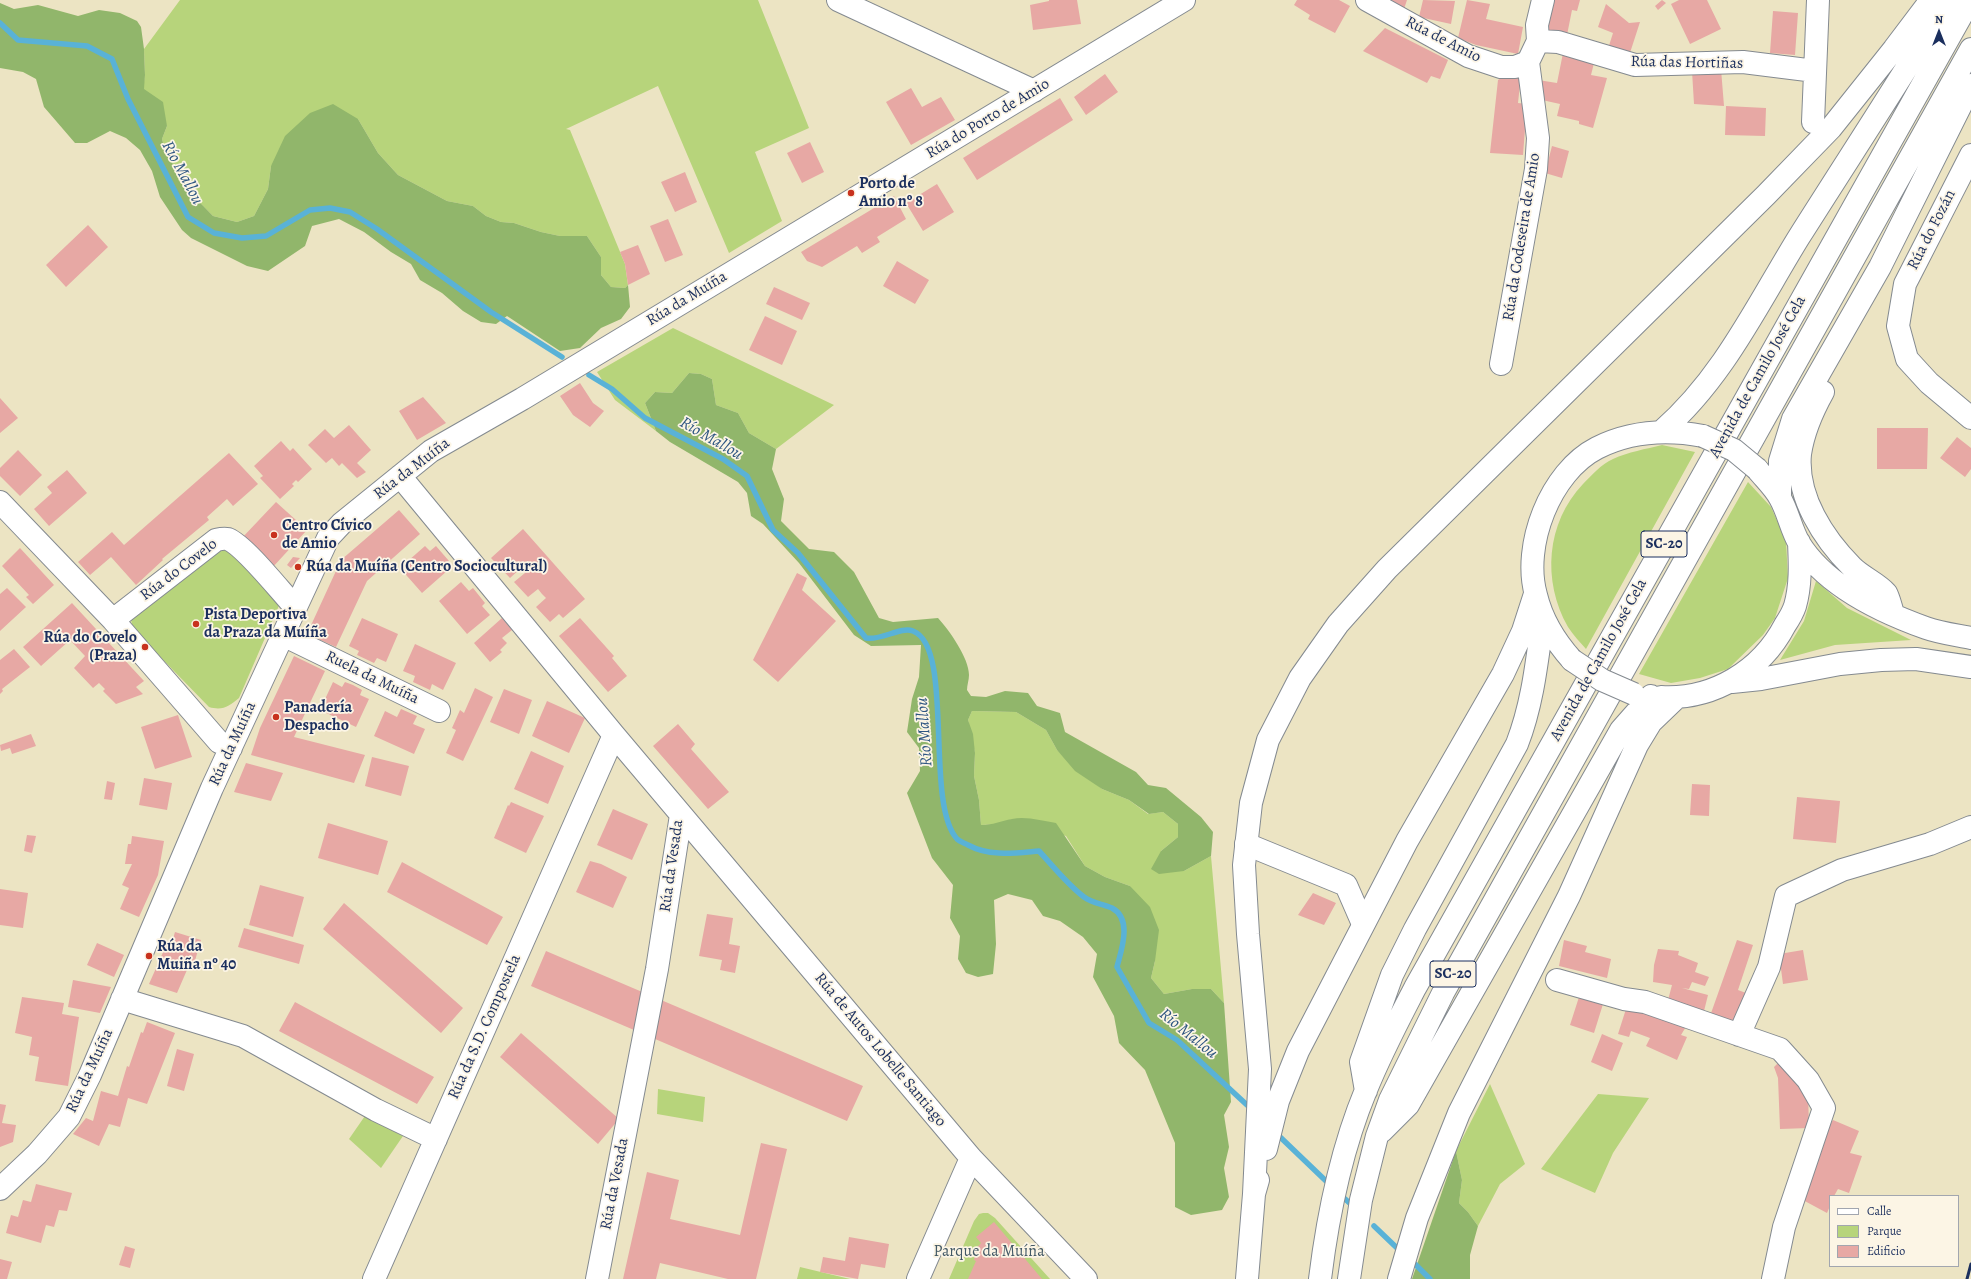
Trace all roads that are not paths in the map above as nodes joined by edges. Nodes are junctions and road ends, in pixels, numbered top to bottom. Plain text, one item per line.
1 (838, 0) edge
2 (1184, 0) edge
3 (1367, 0) edge
4 (1543, 0) edge
5 (1818, 0) edge
6 (1931, 0) edge
7 (1949, 0) edge
8 (1970, 0) edge
9 (1538, 41) junction
10 (1971, 49) edge
11 (1528, 62) junction
12 (1816, 71) junction
13 (1971, 85) edge
14 (1034, 92) junction
15 (1813, 122) dead end
16 (1971, 155) edge
17 (771, 249) joint
18 (1880, 267) junction
19 (1501, 364) dead end
20 (1971, 418) edge
21 (1662, 431) junction
22 (400, 476) junction
23 (1780, 497) junction
24 (0, 502) edge
25 (1799, 542) junction
26 (1535, 594) junction
27 (295, 608) junction
28 (1892, 613) junction
29 (1543, 617) junction
30 (113, 620) junction
31 (283, 635) junction
32 (1971, 638) edge
33 (1971, 667) edge
34 (1732, 682) junction
35 (1642, 695) junction
36 (1676, 698) junction
37 (439, 711) dead end
38 (614, 735) junction
39 (231, 748) junction
40 (638, 764) junction
41 (597, 774) junction
42 (681, 815) junction
43 (1971, 827) edge
44 (1246, 844) junction
45 (1363, 924) junction
46 (1557, 980) dead end
47 (122, 999) junction
48 (1739, 1035) junction
49 (1366, 1091) junction
50 (1378, 1136) junction
51 (436, 1139) junction
52 (971, 1158) junction
53 (0, 1189) edge
54 (1254, 1194) junction
55 (374, 1279) edge
56 (597, 1279) edge
57 (918, 1279) edge
58 (1086, 1279) edge
59 (1247, 1279) edge
60 (1320, 1279) edge
61 (1349, 1279) edge
62 (1399, 1279) edge
63 (1772, 1279) edge

1 - 14 main road
2 - 14 main road, Rúa do Porto de Amio
3 - 11 main road, Rúa de Amio
4 - 9 main road
5 - 12 main road
6 - 44 main road
7 - 21 main road
8 - 49 main road, Avenida de Camilo José Cela / SC-20
9 - 11 main road
9 - 12 main road, Rúa das Hortiñas
10 - 50 main road, Avenida de Camilo José Cela / SC-20
11 - 19 main road, Rúa da Codeseira de Amio
12 - 15 main road
13 - 18 main road
14 - 17 main road, Rúa do Porto de Amio
16 - 20 main road, Rúa do Fozán
17 - 22 main road, Rúa da Muíña
18 - 23 main road
18 - 28 main road
21 - 23 main road, bridge
21 - 26 main road
22 - 27 main road, Rúa da Muíña
22 - 38 main road, Rúa da Vesada
23 - 25 main road
24 - 30 main road
25 - 28 main road
25 - 34 main road
26 - 29 main road
26 - 45 main road
27 - 30 main road, Rúa do Covelo
27 - 31 main road, Rúa da Muíña
28 - 32 main road
29 - 35 main road, bridge
29 - 49 main road
30 - 39 main road
31 - 37 main road, Ruela da Muíña
31 - 39 main road, Rúa da Muíña
33 - 34 main road
34 - 36 main road
35 - 36 main road
35 - 50 main road
36 - 62 main road
38 - 40 main road, Rúa da Vesada
38 - 41 main road, Rúa da S.D. Compostela
39 - 47 main road, Rúa da Muíña
40 - 41 main road
40 - 42 main road, Rúa da Vesada
41 - 51 main road, Rúa da S.D. Compostela
42 - 52 main road, Rúa de Autos Lobelle Santiago
42 - 56 main road, Rúa da Vesada
43 - 48 main road
44 - 45 main road
44 - 54 main road
45 - 54 main road
46 - 48 main road
47 - 51 main road
47 - 53 main road, Rúa da Muíña
48 - 63 main road
49 - 60 main road, Avenida de Camilo José Cela / SC-20
50 - 61 main road, Avenida de Camilo José Cela / SC-20
51 - 55 main road, Rúa da S.D. Compostela
52 - 57 main road
52 - 58 main road, Rúa de Autos Lobelle Santiago
54 - 59 main road

